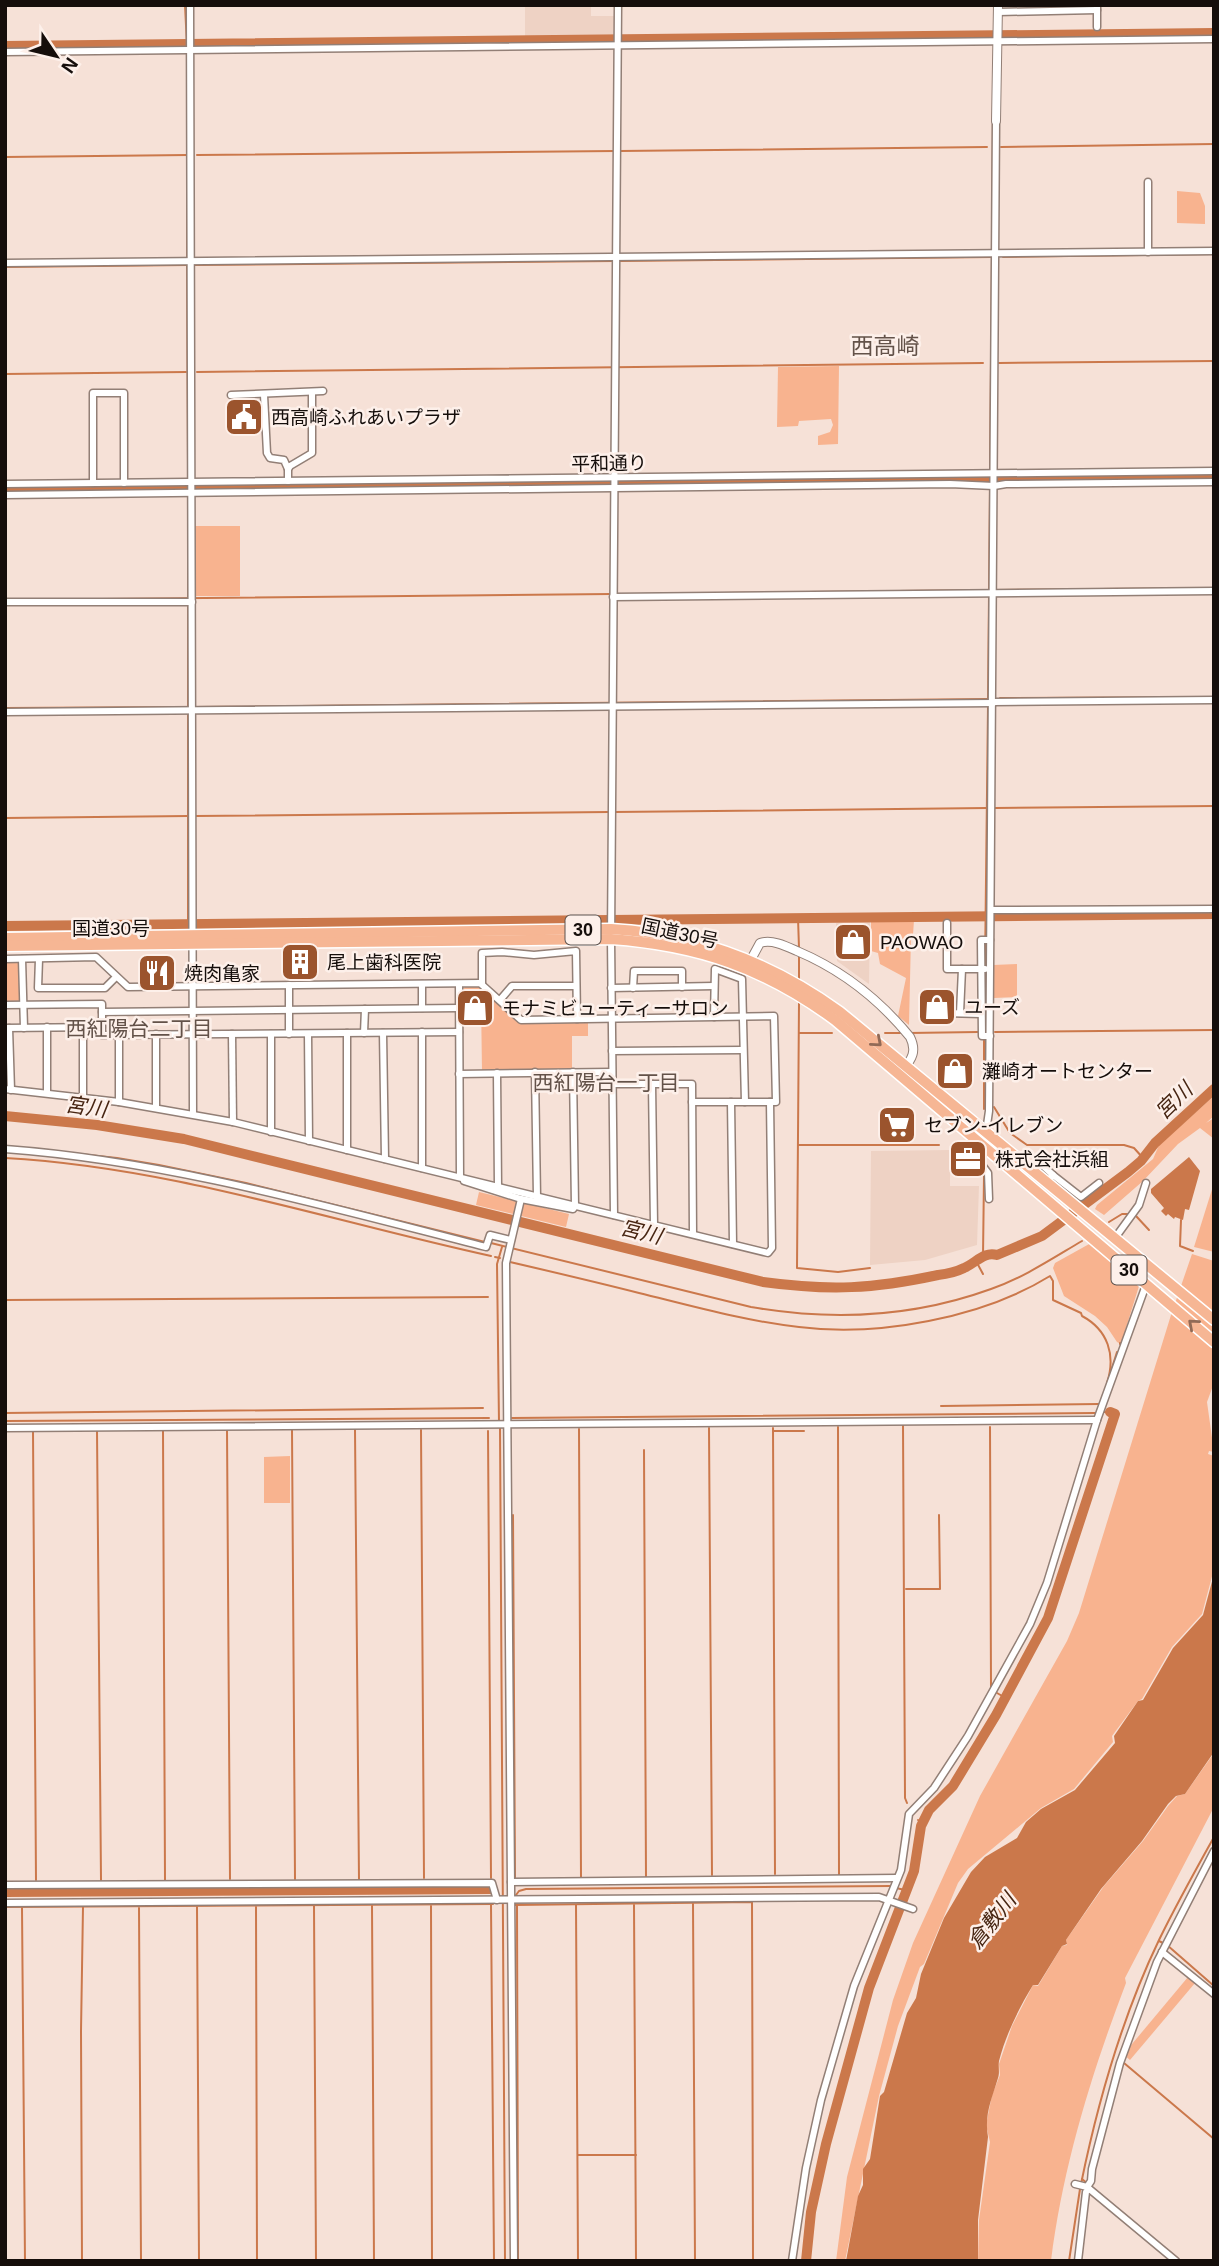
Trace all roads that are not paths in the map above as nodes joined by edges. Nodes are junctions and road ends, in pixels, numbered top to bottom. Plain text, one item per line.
1 (190, 5) edge
2 (618, 5) edge
3 (998, 8) edge
4 (1029, 8) edge
5 (1063, 8) edge
6 (1097, 8) edge
7 (1097, 27) dead end
8 (996, 39) junction
9 (1214, 39) edge
10 (617, 42) junction
11 (190, 48) junction
12 (5, 52) edge
13 (996, 121) joint
14 (1148, 183) dead end
15 (1214, 251) edge
16 (1148, 252) junction
17 (993, 253) junction
18 (616, 260) junction
19 (5, 263) edge
20 (190, 263) junction
21 (323, 391) dead end
22 (312, 393) junction
23 (231, 395) dead end
24 (264, 395) junction
25 (288, 469) junction
26 (1214, 471) edge
27 (992, 473) junction
28 (288, 481) junction
29 (1214, 482) edge
30 (93, 483) junction
31 (124, 483) junction
32 (5, 484) edge
33 (615, 484) junction
34 (992, 486) junction
35 (191, 489) junction
36 (5, 495) edge
37 (1214, 591) edge
38 (990, 593) junction
39 (613, 595) junction
40 (191, 600) junction
41 (5, 602) edge
42 (1214, 699) edge
43 (990, 702) junction
44 (613, 704) junction
45 (189, 711) junction
46 (5, 712) edge
47 (1214, 909) edge
48 (991, 914) junction
49 (947, 923) dead end
50 (611, 926) junction
51 (192, 932) junction
52 (5, 938) edge
53 (5, 946) edge
54 (5, 959) edge
55 (22, 959) junction
56 (39, 959) junction
57 (749, 964) junction
58 (962, 969) junction
59 (985, 969) junction
60 (116, 977) junction
61 (422, 984) junction
62 (459, 984) junction
63 (482, 984) junction
64 (289, 985) junction
65 (192, 986) junction
66 (576, 986) junction
67 (714, 986) junction
68 (682, 987) junction
69 (611, 988) junction
70 (634, 988) junction
71 (500, 1000) junction
72 (5, 1005) edge
73 (23, 1005) junction
74 (422, 1008) junction
75 (459, 1008) junction
76 (365, 1009) junction
77 (289, 1010) junction
78 (192, 1011) junction
79 (984, 1011) junction
80 (102, 1012) junction
81 (944, 1013) dead end
82 (960, 1013) junction
83 (714, 1017) junction
84 (743, 1017) junction
85 (611, 1018) junction
86 (577, 1019) junction
87 (47, 1027) junction
88 (83, 1027) junction
89 (102, 1027) junction
90 (7, 1028) edge
91 (24, 1028) junction
92 (422, 1032) junction
93 (458, 1032) junction
94 (193, 1033) junction
95 (347, 1033) junction
96 (365, 1033) junction
97 (383, 1033) junction
98 (156, 1034) junction
99 (232, 1034) junction
100 (271, 1034) junction
101 (289, 1034) junction
102 (308, 1034) junction
103 (119, 1035) junction
104 (743, 1050) junction
105 (612, 1051) junction
106 (903, 1070) junction
107 (535, 1072) junction
108 (573, 1072) junction
109 (612, 1072) junction
110 (496, 1073) junction
111 (459, 1074) junction
112 (612, 1084) junction
113 (652, 1084) junction
114 (8, 1089) edge
115 (47, 1093) junction
116 (83, 1097) junction
117 (119, 1102) junction
118 (692, 1102) junction
119 (731, 1102) junction
120 (745, 1102) junction
121 (770, 1102) junction
122 (156, 1107) junction
123 (194, 1114) junction
124 (233, 1122) junction
125 (271, 1132) junction
126 (986, 1133) junction
127 (309, 1141) junction
128 (984, 1145) junction
129 (5, 1149) edge
130 (347, 1150) junction
131 (385, 1159) junction
132 (1041, 1164) dead end
133 (422, 1168) junction
134 (460, 1177) junction
135 (1050, 1179) junction
136 (1099, 1183) dead end
137 (1146, 1183) dead end
138 (498, 1187) junction
139 (1038, 1193) junction
140 (537, 1197) junction
141 (989, 1199) dead end
142 (521, 1201) junction
143 (575, 1206) junction
144 (614, 1215) junction
145 (654, 1225) junction
146 (693, 1234) junction
147 (1115, 1238) junction
148 (510, 1244) junction
149 (733, 1244) junction
150 (1146, 1285) junction
151 (1214, 1320) edge
152 (1214, 1342) edge
153 (1097, 1420) junction
154 (502, 1425) junction
155 (5, 1428) edge
156 (1214, 1851) edge
157 (511, 1882) junction
158 (895, 1884) junction
159 (5, 1885) edge
160 (503, 1900) junction
161 (890, 1901) junction
162 (5, 1903) edge
163 (910, 1909) dead end
164 (1164, 1947) junction
165 (1214, 1994) edge
166 (1084, 2185) junction
167 (513, 2261) edge
168 (792, 2261) edge
169 (1078, 2261) edge
170 (1176, 2261) edge

1 - 11 street
2 - 10 street
3 - 4 street
3 - 8 street
4 - 5 street
5 - 6 street
6 - 7 street
8 - 9 street
8 - 10 street
8 - 13 street
10 - 11 street
10 - 18 street
11 - 12 street
11 - 20 street
13 - 17 street
14 - 16 street
15 - 16 street
16 - 17 street
17 - 18 street
17 - 27 street
18 - 20 street
18 - 33 street
19 - 20 street
20 - 35 street
21 - 22 street
22 - 24 street
22 - 25 street
23 - 24 street
24 - 25 street
25 - 28 street
26 - 27 street, 平和通り
27 - 33 street, 平和通り
27 - 34 street
28 - 33 street, 平和通り
28 - 35 street, 平和通り
29 - 34 street
30 - 31 street, 平和通り
30 - 31 street
30 - 32 street, 平和通り
31 - 35 street, 平和通り
33 - 34 street
33 - 35 street
33 - 39 street
34 - 38 street
35 - 36 street
35 - 40 street
37 - 38 street
38 - 39 street
38 - 43 street
39 - 44 street
40 - 41 street
40 - 45 street
42 - 43 street
43 - 44 street
43 - 48 street
44 - 45 street
44 - 50 street
45 - 46 street
45 - 51 street
47 - 48 street
48 - 59 street
49 - 58 street
50 - 51 highway, 国道30号 / 30
50 - 57 highway, 国道30号 / 30
50 - 69 street
51 - 52 highway, 国道30号 / 30
51 - 53 highway, 国道30号 / 30
51 - 65 street
54 - 55 street
55 - 56 street
55 - 73 street
56 - 60 street
56 - 60 street
57 - 106 highway, 国道30号 / 30
57 - 106 street
58 - 59 street
58 - 82 street
59 - 79 street
60 - 65 street
61 - 62 street
61 - 64 street
61 - 74 street
62 - 63 street
62 - 75 street
63 - 66 street
63 - 71 street
64 - 65 street
64 - 77 street
65 - 78 street
66 - 71 street
66 - 86 street
67 - 68 street
67 - 83 street
67 - 84 street
68 - 70 street
68 - 70 street
69 - 70 street
69 - 85 street
71 - 86 street
72 - 73 street
73 - 80 street
73 - 91 street
74 - 75 street
74 - 76 street
75 - 93 street
76 - 77 street
76 - 96 street
77 - 78 street
77 - 101 street
78 - 80 street
78 - 94 street
79 - 82 street
79 - 126 street
80 - 89 street
81 - 82 street
83 - 84 street
83 - 85 street
84 - 104 street
84 - 121 street
85 - 86 street
85 - 105 street
87 - 88 street
87 - 91 street
87 - 115 street
88 - 89 street
88 - 116 street
89 - 103 street
90 - 91 street
90 - 114 street
92 - 93 street
92 - 97 street
92 - 133 street
93 - 111 street
94 - 98 street
94 - 99 street
94 - 123 street
95 - 96 street
95 - 102 street
95 - 130 street
96 - 97 street
97 - 131 street
98 - 103 street
98 - 122 street
99 - 100 street
99 - 124 street
100 - 101 street
100 - 125 street
101 - 102 street
102 - 127 street
103 - 117 street
104 - 105 street
104 - 120 street
105 - 109 street
106 - 126 highway, 国道30号 / 30
106 - 128 highway, 国道30号 / 30
107 - 108 street
107 - 110 street
107 - 140 street
108 - 109 street
108 - 143 street
109 - 112 street
110 - 111 street
110 - 138 street
111 - 134 street
112 - 113 street
112 - 144 street
113 - 118 street
113 - 145 street
114 - 115 street
115 - 116 street
116 - 117 street
117 - 122 street
118 - 119 street
118 - 146 street
119 - 120 street
119 - 149 street
120 - 121 street
121 - 149 street
122 - 123 street
123 - 124 street
124 - 125 street
125 - 127 street
126 - 128 street
126 - 135 highway, 国道30号 / 30
127 - 130 street
128 - 139 highway, 国道30号 / 30
128 - 141 street
129 - 148 street
130 - 131 street
131 - 133 street
132 - 135 street
133 - 134 street
134 - 138 street
134 - 142 street
135 - 136 street
135 - 139 highway
135 - 147 highway, 国道30号 / 30
137 - 147 street
138 - 140 street
139 - 150 highway, 国道30号 / 30
140 - 143 street
142 - 143 street
142 - 148 street
143 - 144 street
144 - 145 street
145 - 146 street
146 - 149 street
147 - 151 highway, 国道30号 / 30
148 - 154 street
152 -> 150 highway, 国道30号 / 30
150 - 153 street
153 - 154 street
153 - 158 street
154 - 155 street
154 - 157 street
156 - 164 street
157 - 158 street
157 - 160 street
158 - 161 street
159 - 160 street
160 - 161 street
160 - 162 street
160 - 167 street
161 - 163 street
161 - 168 street
164 - 165 street
164 - 166 street
166 - 169 street
166 - 170 street

